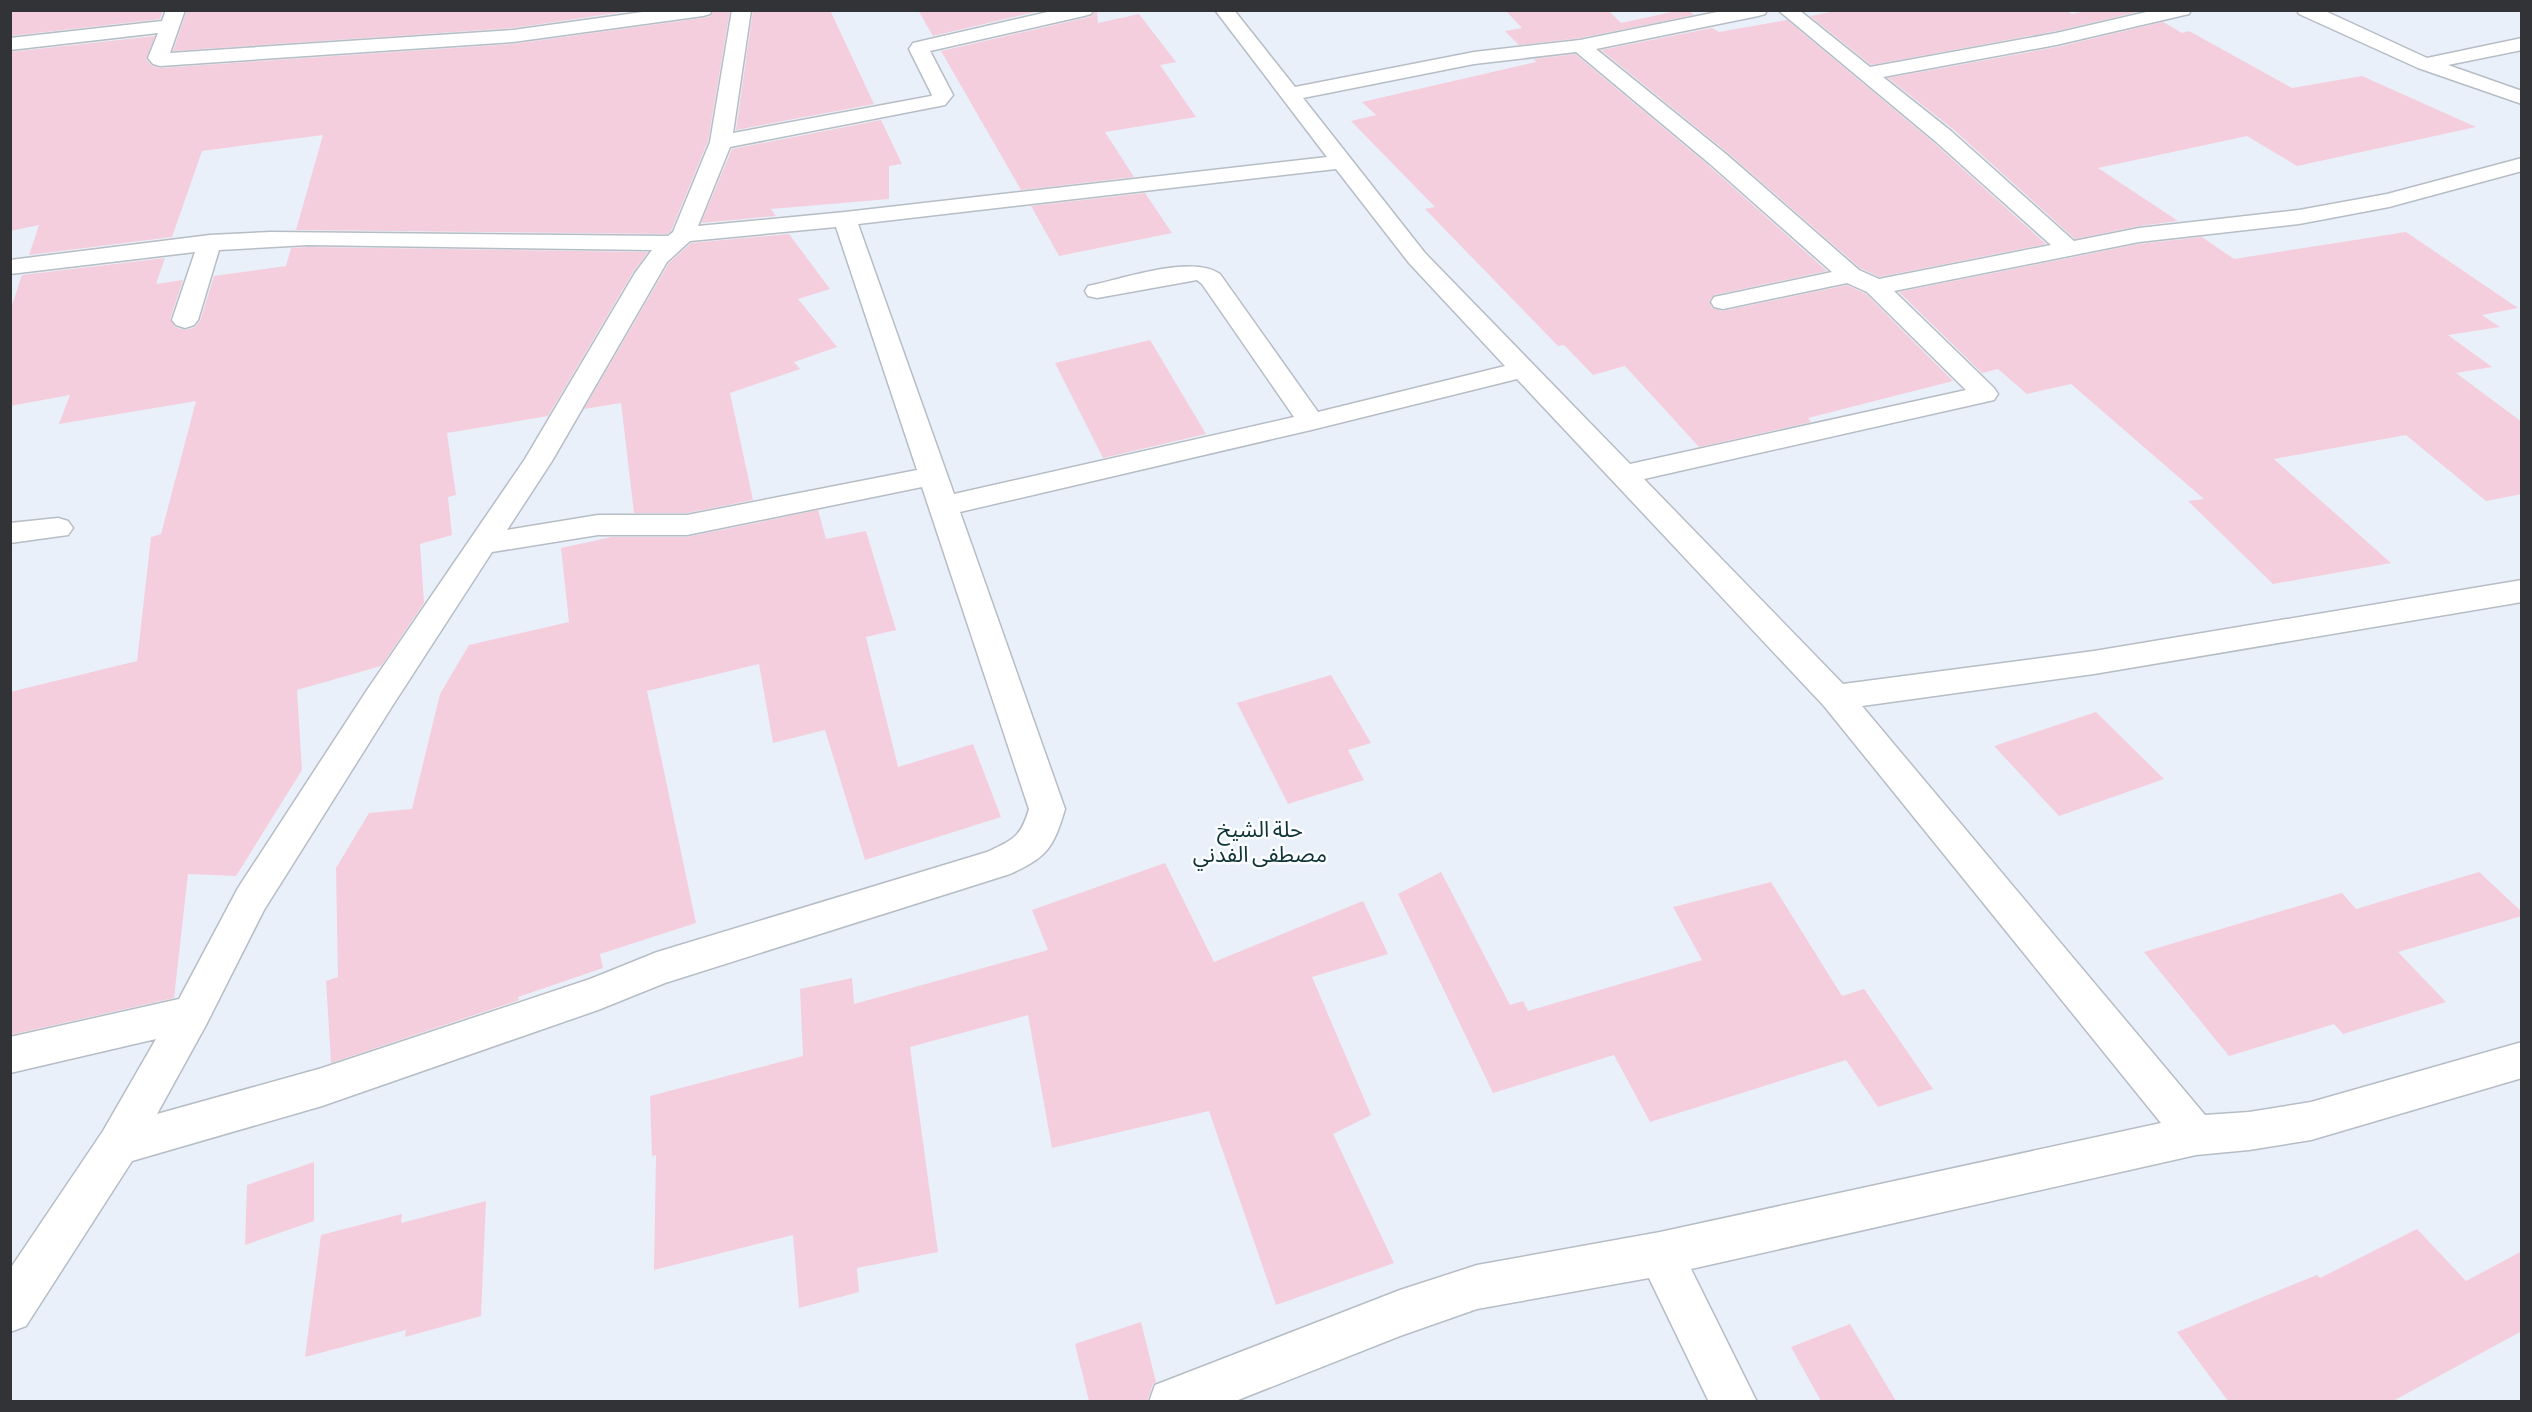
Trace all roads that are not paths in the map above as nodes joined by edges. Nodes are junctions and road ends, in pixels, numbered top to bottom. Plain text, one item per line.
1 (704, 10) edge
2 (742, 10) edge
3 (1084, 10) edge
4 (1224, 10) edge
5 (1696, 10) edge
6 (1758, 10) edge
7 (1787, 10) edge
8 (2182, 10) edge
9 (2306, 10) edge
10 (173, 18) edge
11 (1715, 21) junction
12 (10, 44) edge
13 (2522, 44) edge
14 (1580, 46) junction
15 (2426, 64) junction
16 (1867, 74) junction
17 (1290, 94) junction
18 (2522, 98) edge
19 (722, 142) junction
20 (1340, 162) junction
21 (2522, 164) edge
22 (845, 219) junction
23 (679, 239) junction
24 (210, 242) junction
25 (2069, 249) junction
26 (10, 267) edge
27 (1850, 275) junction
28 (1876, 287) junction
29 (1096, 291) dead end
30 (1724, 302) dead end
31 (185, 320) dead end
32 (1522, 370) junction
33 (1311, 422) junction
34 (1624, 474) junction
35 (938, 491) junction
36 (58, 528) dead end
37 (10, 533) edge
38 (483, 544) junction
39 (2522, 591) edge
40 (1836, 697) junction
41 (192, 1013) junction
42 (10, 1055) edge
43 (2522, 1060) edge
44 (2196, 1136) junction
45 (118, 1145) junction
46 (1660, 1254) junction
47 (10, 1310) edge
48 (1172, 1401) edge
49 (1734, 1401) edge

1 - 10 street
2 - 19 street
3 - 19 street
4 - 17 street
5 - 11 street
6 - 11 street
7 - 16 street
8 - 16 street
9 - 15 street
10 - 12 street
11 - 14 street
13 - 15 street
14 - 17 street
14 - 27 street
15 - 18 street
16 - 25 street
17 - 20 street
19 - 23 street
20 - 22 street
20 - 32 street
21 - 25 street
22 - 23 street
22 - 35 street
23 - 24 street
23 - 38 street
24 - 26 street
24 - 31 street
25 - 28 street
27 - 28 street
27 - 30 street
28 - 34 street
29 - 33 street
32 - 33 street
32 - 34 street
33 - 35 street
34 - 40 street
35 - 38 street
35 - 45 street
36 - 37 street
38 - 41 street
39 - 40 street
40 - 44 street
41 - 42 street
41 - 45 street
43 - 44 street
44 - 46 street
45 - 47 street
46 - 48 street
46 - 49 street

